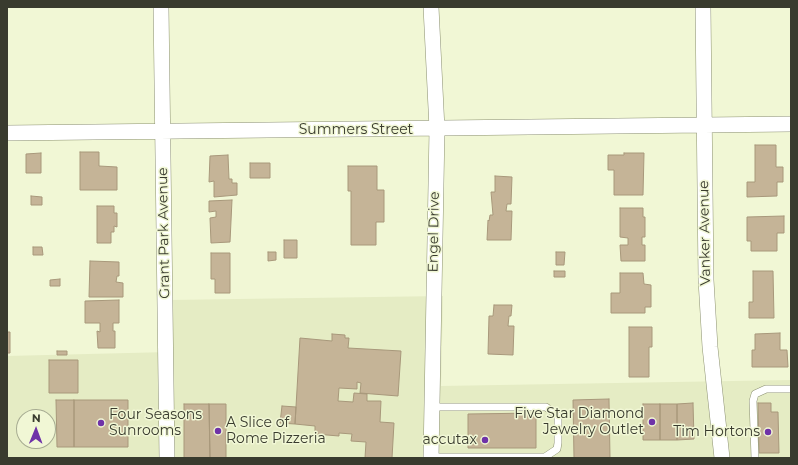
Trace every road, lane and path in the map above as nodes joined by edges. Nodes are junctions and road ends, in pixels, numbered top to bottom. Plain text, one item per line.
1 (161, 7) edge
2 (431, 7) edge
3 (703, 7) edge
4 (791, 124) edge
5 (704, 126) junction
6 (437, 129) junction
7 (162, 131) junction
8 (7, 132) edge
9 (791, 389) edge
10 (431, 407) junction
11 (430, 457) edge
12 (167, 458) edge
13 (722, 458) edge
14 (755, 458) edge

1 - 7 street, Grant Park Avenue
2 - 6 street, Engel Drive
3 - 5 street, Vanker Avenue
4 - 5 street, Summers Street
5 - 6 street, Summers Street
5 - 13 street, Vanker Avenue
6 - 7 street, Summers Street
6 - 10 street, Engel Drive
7 - 8 street, Summers Street
7 - 12 street, Grant Park Avenue
9 - 14 lane
10 - 11 street, Engel Drive
10 - 11 lane

